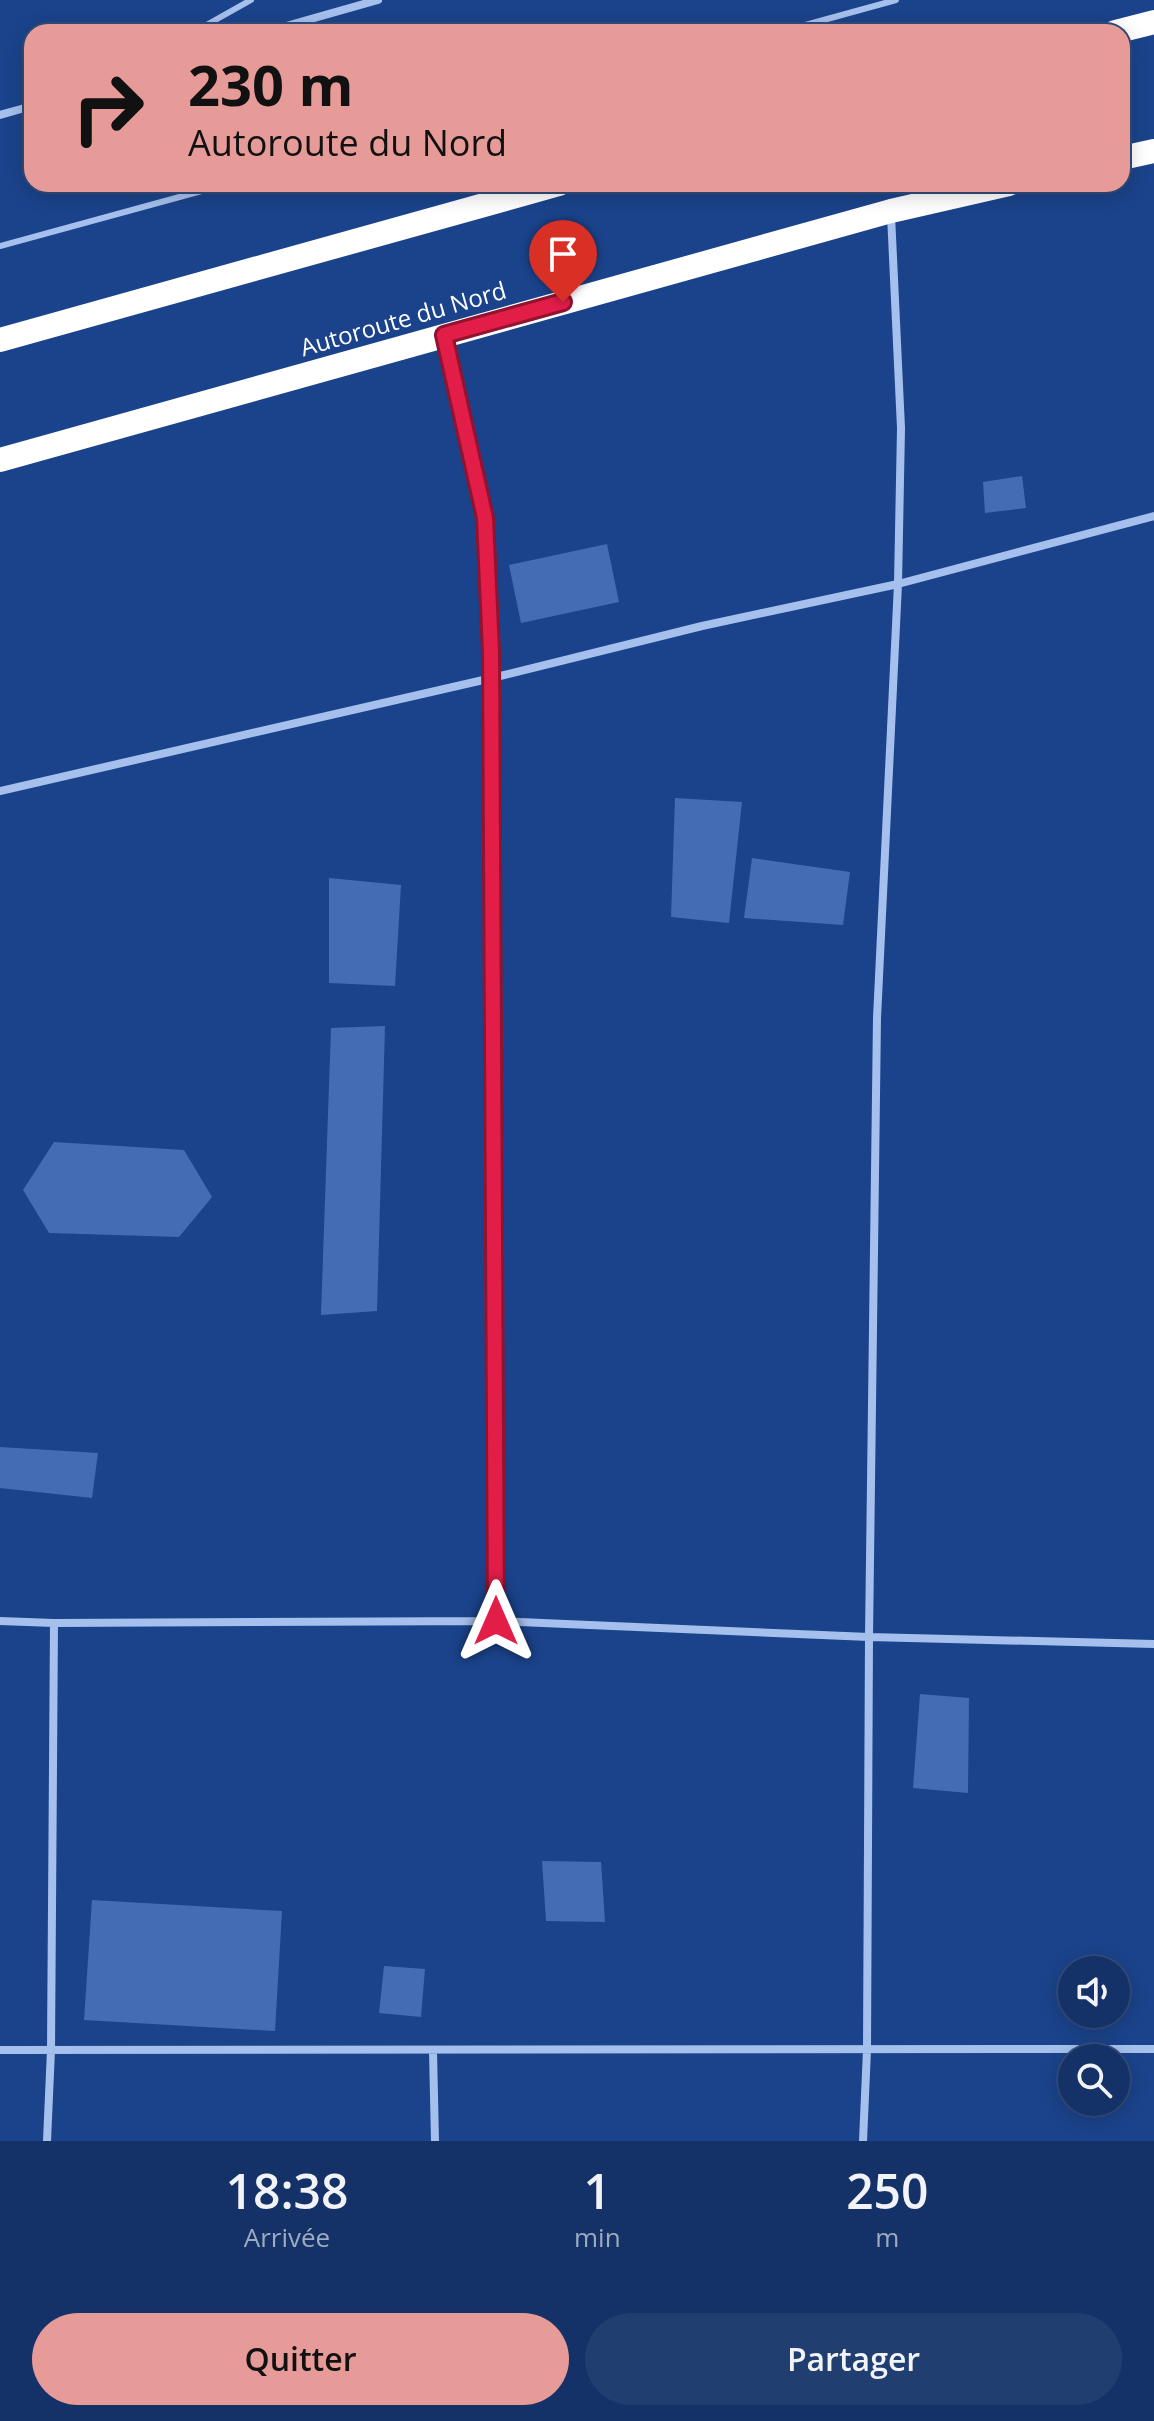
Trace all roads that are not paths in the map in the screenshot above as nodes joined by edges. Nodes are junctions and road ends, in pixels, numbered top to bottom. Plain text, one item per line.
1 (251, 0) edge
2 (378, 0) edge
3 (896, 0) edge
4 (1154, 22) edge
5 (208, 24) edge
6 (293, 24) edge
7 (809, 24) edge
8 (1130, 28) edge
9 (24, 108) edge
10 (0, 115) edge
11 (1154, 151) edge
12 (1130, 156) edge
13 (198, 192) edge
14 (530, 192) edge
15 (974, 192) edge
16 (891, 211) junction
17 (0, 246) edge
18 (444, 335) junction
19 (0, 340) edge
20 (0, 460) edge
21 (1154, 516) edge
22 (898, 584) junction
23 (492, 678) junction
24 (0, 791) edge
25 (0, 1621) edge
26 (496, 1621) junction
27 (54, 1623) junction
28 (869, 1637) junction
29 (1154, 1644) edge
30 (1154, 2049) edge
31 (0, 2050) edge
32 (51, 2050) junction
33 (867, 2050) junction
34 (433, 2051) junction
35 (47, 2141) edge
36 (435, 2141) edge
37 (863, 2141) edge

1 - 5 lane
2 - 6 street
3 - 7 lane
4 - 8 highway
9 - 10 street
11 - 12 highway
13 - 17 lane
14 - 19 highway
15 - 16 highway, Autoroute du Nord
16 - 18 highway, Autoroute du Nord
16 - 22 street
18 - 20 highway, Autoroute du Nord
18 - 23 street
21 - 22 street
22 - 23 street
22 - 28 street
23 - 24 street
23 - 26 street
25 - 27 street
26 - 27 street
26 - 28 street
27 - 32 street
28 - 29 street
28 - 33 street
30 - 33 street
31 - 32 street
32 - 34 street
32 - 35 street
33 - 34 street
33 - 37 street
34 - 36 street

